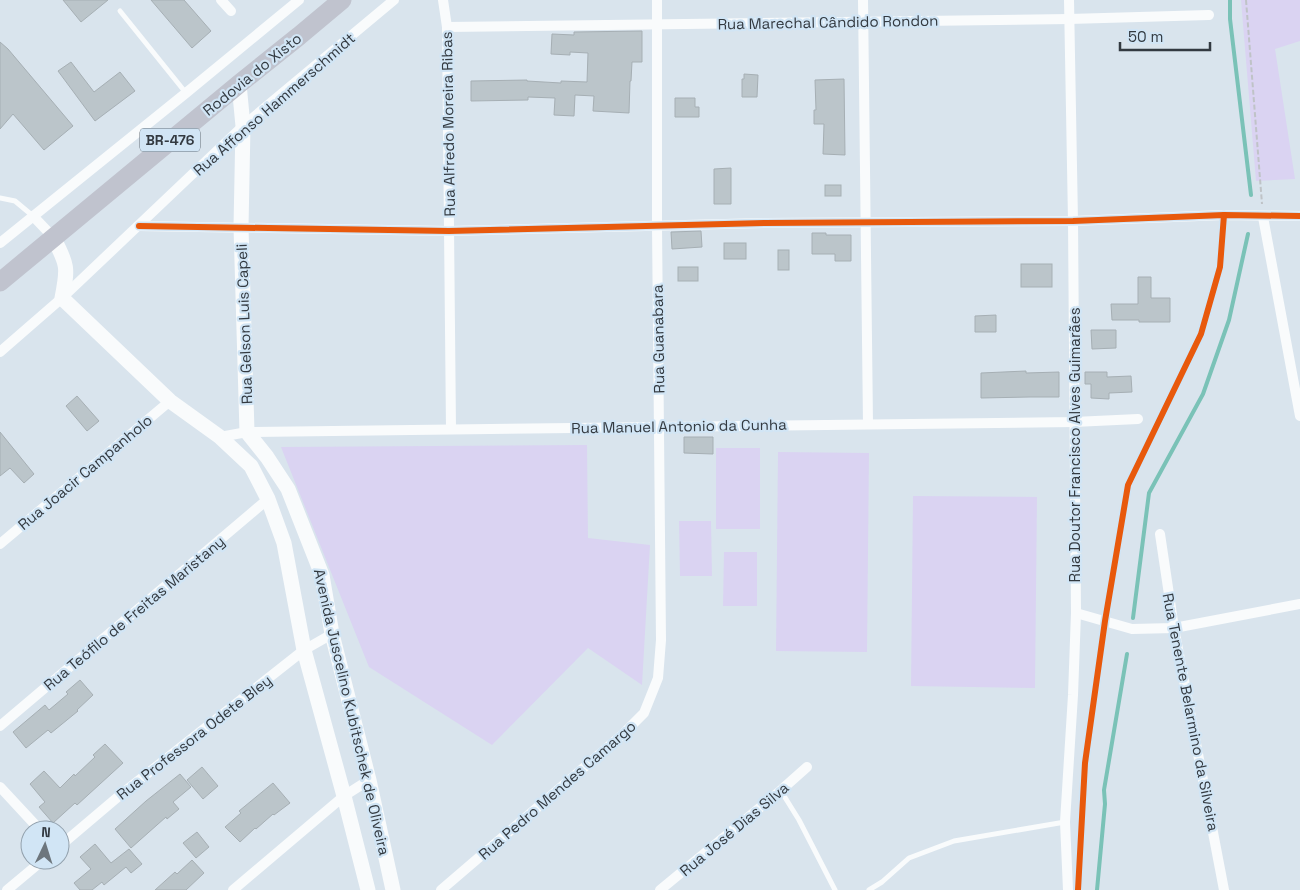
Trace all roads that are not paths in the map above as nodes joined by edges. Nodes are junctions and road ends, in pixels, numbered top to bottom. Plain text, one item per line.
1 (221, 0) edge
2 (299, 0) edge
3 (342, 0) edge
4 (394, 0) edge
5 (443, 0) edge
6 (657, 0) edge
7 (863, 0) edge
8 (1069, 0) edge
9 (120, 11) dead end
10 (231, 11) dead end
11 (1209, 15) dead end
12 (1069, 19) junction
13 (863, 22) junction
14 (657, 24) junction
15 (447, 27) junction
16 (239, 84) junction
17 (186, 93) junction
18 (243, 126) junction
19 (0, 198) edge
20 (33, 216) junction
21 (1300, 216) edge
22 (1263, 217) junction
23 (1073, 221) junction
24 (866, 222) junction
25 (139, 226) junction
26 (657, 226) junction
27 (241, 227) junction
28 (449, 231) junction
29 (53, 237) junction
30 (0, 243) edge
31 (0, 282) edge
32 (62, 298) junction
33 (0, 352) edge
34 (170, 401) junction
35 (1300, 416) edge
36 (1138, 419) dead end
37 (1074, 422) junction
38 (868, 424) junction
39 (659, 426) junction
40 (451, 429) junction
41 (247, 432) junction
42 (220, 436) junction
43 (268, 499) junction
44 (1160, 534) dead end
45 (0, 544) edge
46 (1300, 604) edge
47 (1076, 613) junction
48 (1174, 628) junction
49 (332, 634) junction
50 (304, 650) junction
51 (658, 678) joint
52 (0, 726) edge
53 (807, 767) dead end
54 (369, 780) junction
55 (0, 787) edge
56 (780, 791) junction
57 (344, 796) junction
58 (31, 820) edge
59 (1064, 822) junction
60 (70, 838) edge
61 (31, 870) edge
62 (7, 890) edge
63 (233, 890) edge
64 (368, 890) edge
65 (393, 890) edge
66 (441, 890) edge
67 (660, 890) edge
68 (835, 890) edge
69 (869, 890) edge
70 (1068, 890) edge
71 (1224, 890) edge

1 - 10 street
2 - 17 street
3 - 16 highway, Rodovia do Xisto / BR-476
4 - 18 street, Rua Affonso Hammerschmidt
5 - 15 street, Rua Alfredo Moreira Ribas
6 - 14 street, Rua Guanabara
7 - 13 street
8 - 12 street, Rua Doutor Francisco Alves Guimarães
9 - 17 lane
11 - 12 street, Rua Marechal Cândido Rondon
12 - 13 street, Rua Marechal Cândido Rondon
12 - 23 street, Rua Doutor Francisco Alves Guimarães
13 - 14 street, Rua Marechal Cândido Rondon
13 - 24 street
14 - 15 street, Rua Marechal Cândido Rondon
14 - 26 street, Rua Guanabara
15 - 28 street, Rua Alfredo Moreira Ribas
16 - 18 street, Rua Gelson Luis Capeli
16 - 29 highway, Rodovia do Xisto / BR-476
17 - 20 street
18 - 25 street, Rua Affonso Hammerschmidt
18 - 27 street, Rua Gelson Luis Capeli
19 - 20 lane
20 - 29 street
20 - 30 street
21 - 22 street
22 - 23 street
22 - 35 street
23 - 24 street
23 - 37 street, Rua Doutor Francisco Alves Guimarães
24 - 26 street
24 - 38 street
25 - 27 street
25 - 32 street, Rua Affonso Hammerschmidt
26 - 28 street
26 - 39 street, Rua Guanabara
27 - 28 street
27 - 41 street, Rua Gelson Luis Capeli
28 - 40 street, Rua Alfredo Moreira Ribas
29 - 31 highway, Rodovia do Xisto / BR-476
29 - 32 street
32 - 33 street, Rua Affonso Hammerschmidt
32 - 34 street, Avenida Juscelino Kubitschek de Oliveira
34 - 42 street, Avenida Juscelino Kubitschek de Oliveira
34 - 45 street, Rua Joacir Campanholo
36 - 37 street, Rua Manuel Antonio da Cunha
37 - 38 street, Rua Manuel Antonio da Cunha
37 - 47 street, Rua Doutor Francisco Alves Guimarães
38 - 39 street, Rua Manuel Antonio da Cunha
39 - 40 street, Rua Manuel Antonio da Cunha
39 - 51 street, Rua Guanabara
40 - 41 street, Rua Manuel Antonio da Cunha
41 - 42 street, Rua Manuel Antonio da Cunha
41 - 49 street, Avenida Juscelino Kubitschek de Oliveira
42 - 43 street, Avenida Juscelino Kubitschek de Oliveira
43 - 50 street, Avenida Juscelino Kubitschek de Oliveira
43 - 52 street, Rua Teófilo de Freitas Maristany
44 - 48 street, Rua Tenente Belarmino da Silveira
46 - 48 street
47 - 48 street
47 - 59 street, Rua Doutor Francisco Alves Guimarães
48 - 71 street, Rua Tenente Belarmino da Silveira
49 - 50 street, Rua Professora Odete Bley
49 - 54 street, Avenida Juscelino Kubitschek de Oliveira
50 - 57 street, Avenida Juscelino Kubitschek de Oliveira
50 - 60 street, Rua Professora Odete Bley
51 - 66 street, Rua Pedro Mendes Camargo
53 - 56 street, Rua José Dias Silva
54 - 57 street
54 - 65 street, Avenida Juscelino Kubitschek de Oliveira
55 - 58 street
56 - 67 street, Rua José Dias Silva
56 - 68 lane
57 - 63 street
57 - 64 street, Avenida Juscelino Kubitschek de Oliveira
59 - 69 lane
59 - 70 street, Rua Doutor Francisco Alves Guimarães
61 - 62 street

